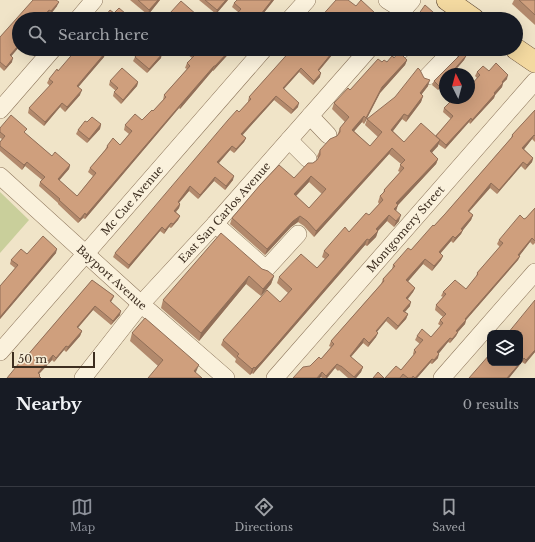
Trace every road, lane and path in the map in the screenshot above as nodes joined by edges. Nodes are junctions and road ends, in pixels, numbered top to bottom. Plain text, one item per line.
1 (94, 0) edge
2 (307, 0) edge
3 (387, 0) edge
4 (447, 0) edge
5 (84, 12) edge
6 (296, 12) edge
7 (402, 12) edge
8 (464, 12) edge
9 (523, 54) edge
10 (47, 56) edge
11 (258, 56) edge
12 (363, 56) edge
13 (447, 56) edge
14 (535, 62) edge
15 (428, 76) dead end
16 (535, 81) edge
17 (0, 110) edge
18 (310, 116) junction
19 (328, 135) dead end
20 (289, 140) junction
21 (308, 158) dead end
22 (0, 176) edge
23 (216, 224) junction
24 (298, 234) dead end
25 (85, 253) junction
26 (535, 272) edge
27 (141, 304) junction
28 (0, 352) edge
29 (83, 378) edge
30 (226, 378) edge
31 (275, 378) edge
32 (442, 378) edge

1 - 5 street
2 - 6 street
3 - 7 street
4 - 8 main road
9 - 14 main road
10 - 17 street
11 - 25 street, Mc Cue Avenue
12 - 18 street, East San Carlos Avenue
13 - 15 street
16 - 31 street, Montgomery Street
18 - 19 street
18 - 20 street, East San Carlos Avenue
20 - 21 street
20 - 23 street, East San Carlos Avenue
22 - 25 street, Bayport Avenue
23 - 24 street
23 - 27 street, East San Carlos Avenue
25 - 27 street, Bayport Avenue
25 - 28 street, Mc Cue Avenue
26 - 32 street
27 - 29 street, East San Carlos Avenue
27 - 30 street, Bayport Avenue

